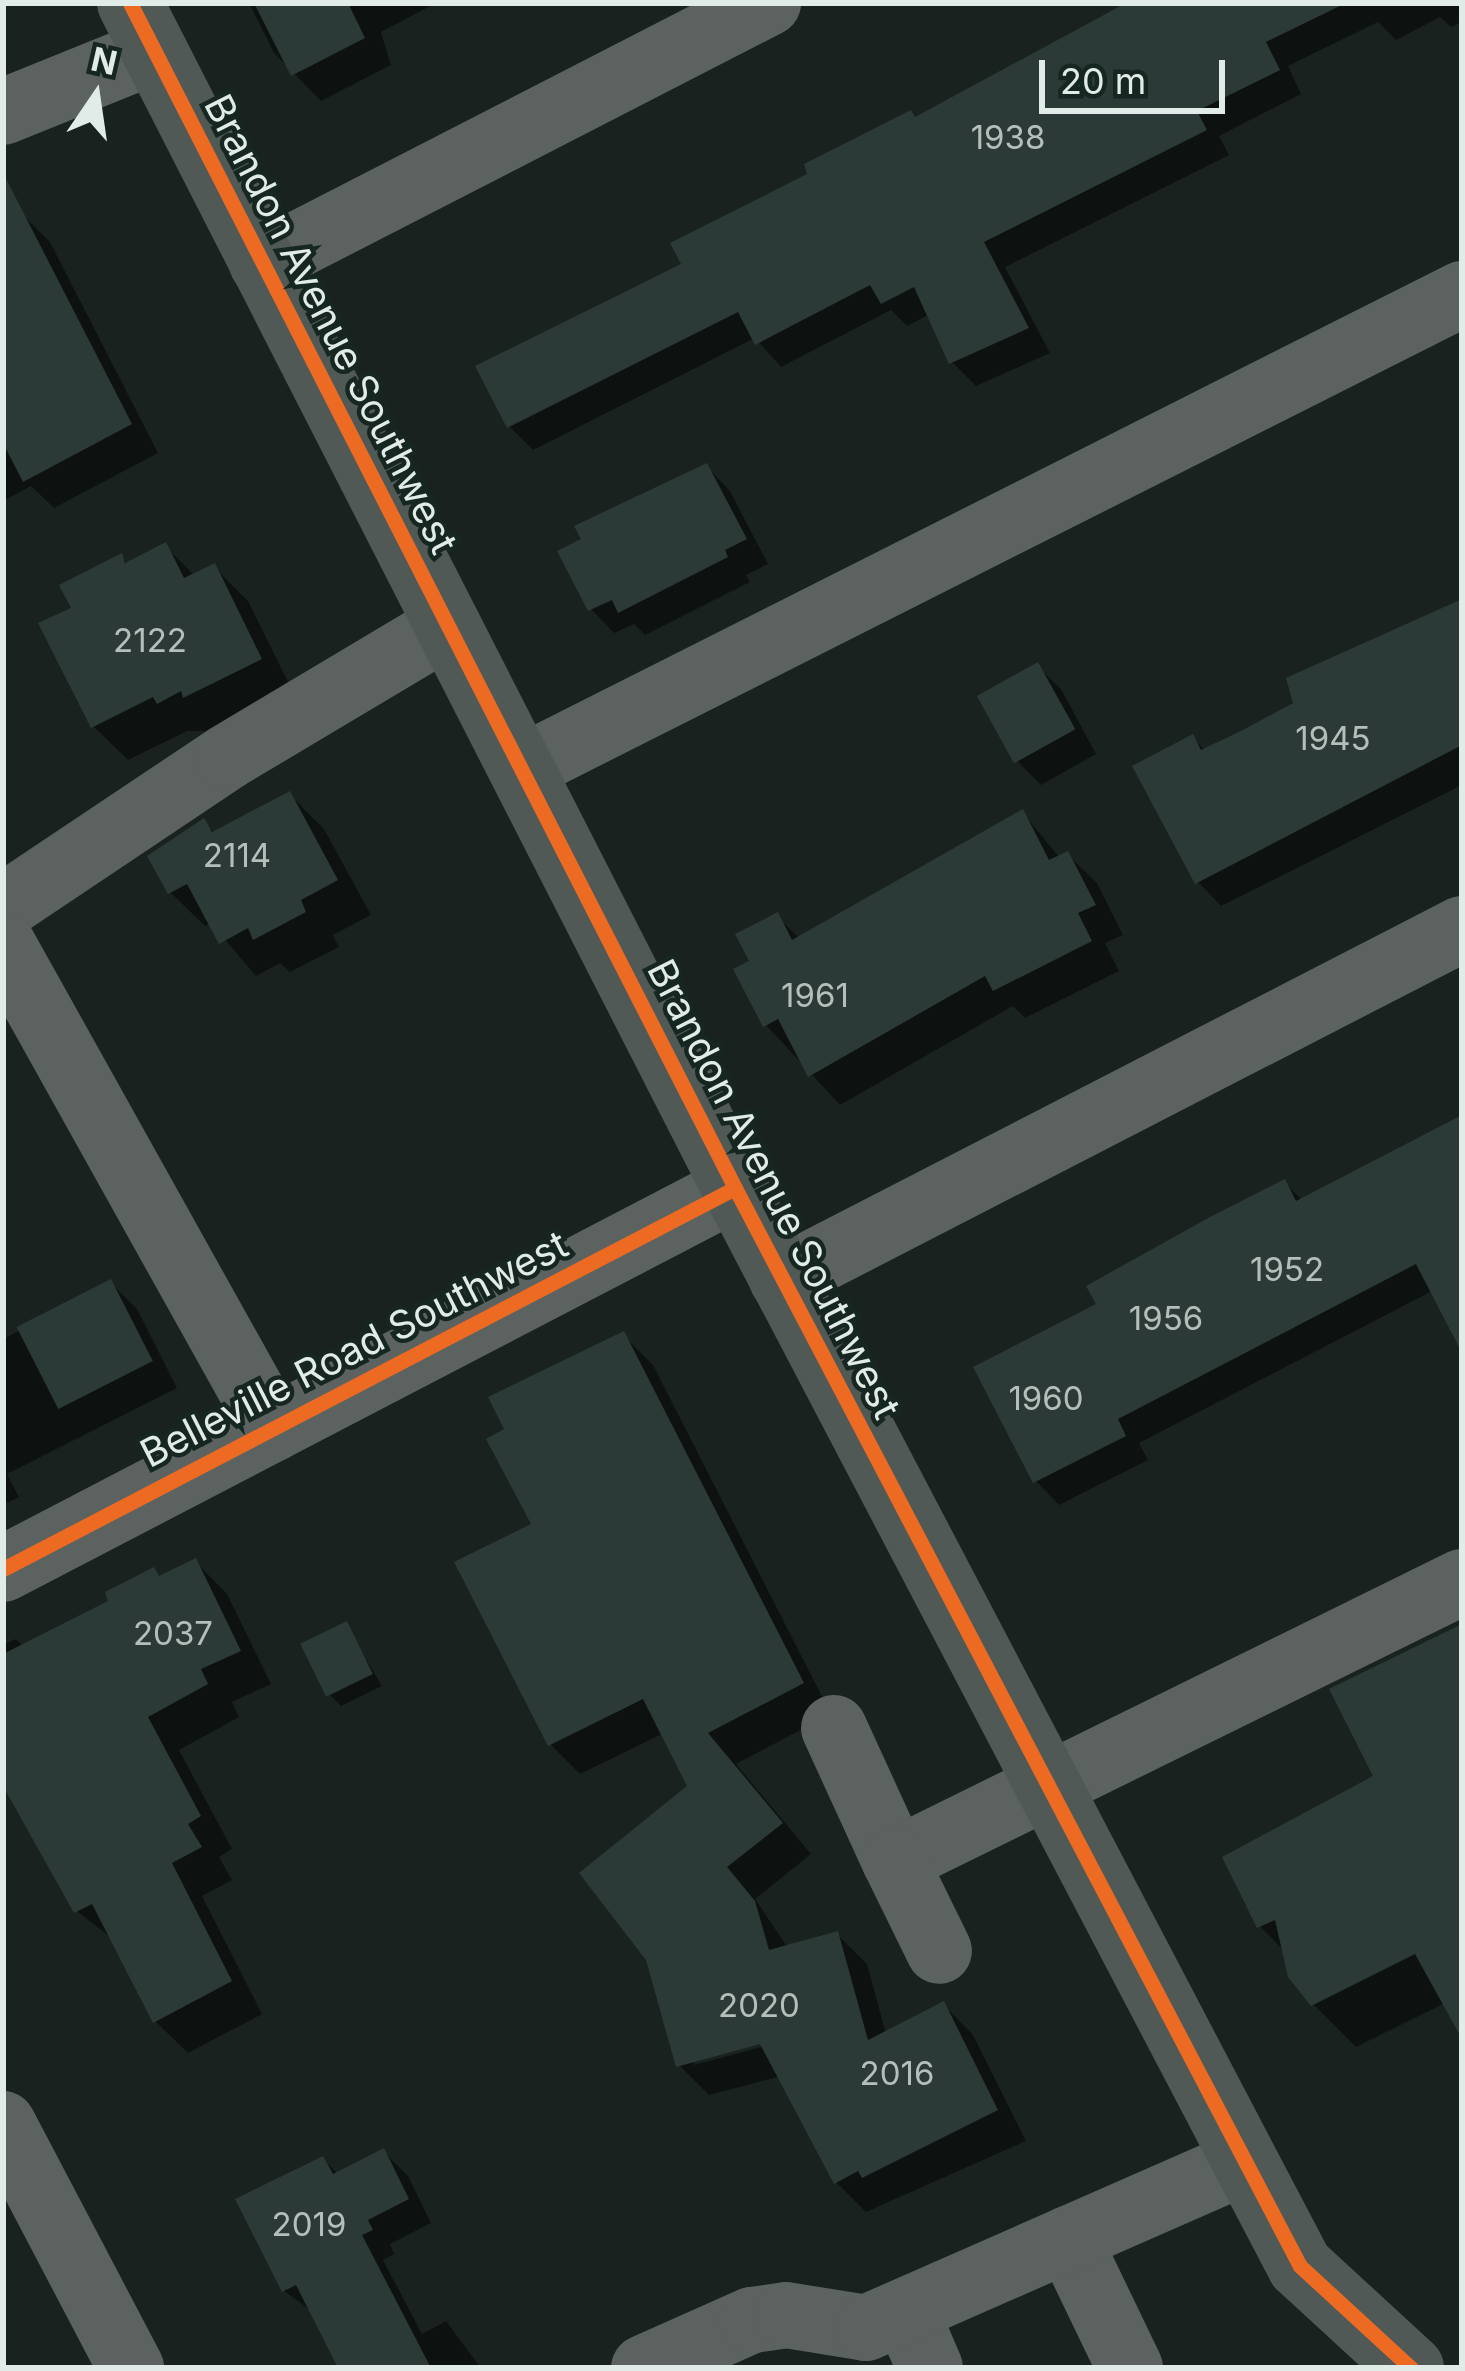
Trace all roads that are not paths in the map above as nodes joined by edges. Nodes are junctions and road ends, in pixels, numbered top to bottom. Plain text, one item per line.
1 (768, 3) edge
2 (142, 27) edge
3 (3, 112) edge
4 (262, 263) junction
5 (1462, 295) edge
6 (448, 625) junction
7 (522, 768) junction
8 (3, 907) edge
9 (1462, 929) edge
10 (3, 945) edge
11 (735, 1188) junction
12 (782, 1279) junction
13 (273, 1429) junction
14 (3, 1569) edge
15 (1462, 1582) edge
16 (834, 1728) dead end
17 (1044, 1783) junction
18 (895, 1862) junction
19 (939, 1951) dead end
20 (3, 2124) edge
21 (1244, 2162) junction
22 (1068, 2239) junction
23 (918, 2340) edge
24 (131, 2368) edge
25 (644, 2368) edge
26 (1130, 2368) edge
27 (1411, 2368) edge

1 - 4 street
2 - 3 street
2 - 4 main road, Brandon Avenue Southwest
4 - 6 main road, Brandon Avenue Southwest
5 - 7 street
6 - 7 main road, Brandon Avenue Southwest
6 - 8 street
7 - 11 main road, Brandon Avenue Southwest
9 - 12 street
10 - 13 street
11 - 12 main road, Brandon Avenue Southwest
11 - 13 street, Belleville Road Southwest
12 - 17 main road, Brandon Avenue Southwest
13 - 14 street, Belleville Road Southwest
15 - 17 street
16 - 18 street
17 - 18 street
17 - 21 main road, Brandon Avenue Southwest
18 - 19 street
20 - 24 street
21 - 22 street
21 - 27 main road, Brandon Avenue Southwest
22 - 23 street
22 - 26 street
23 - 25 street

